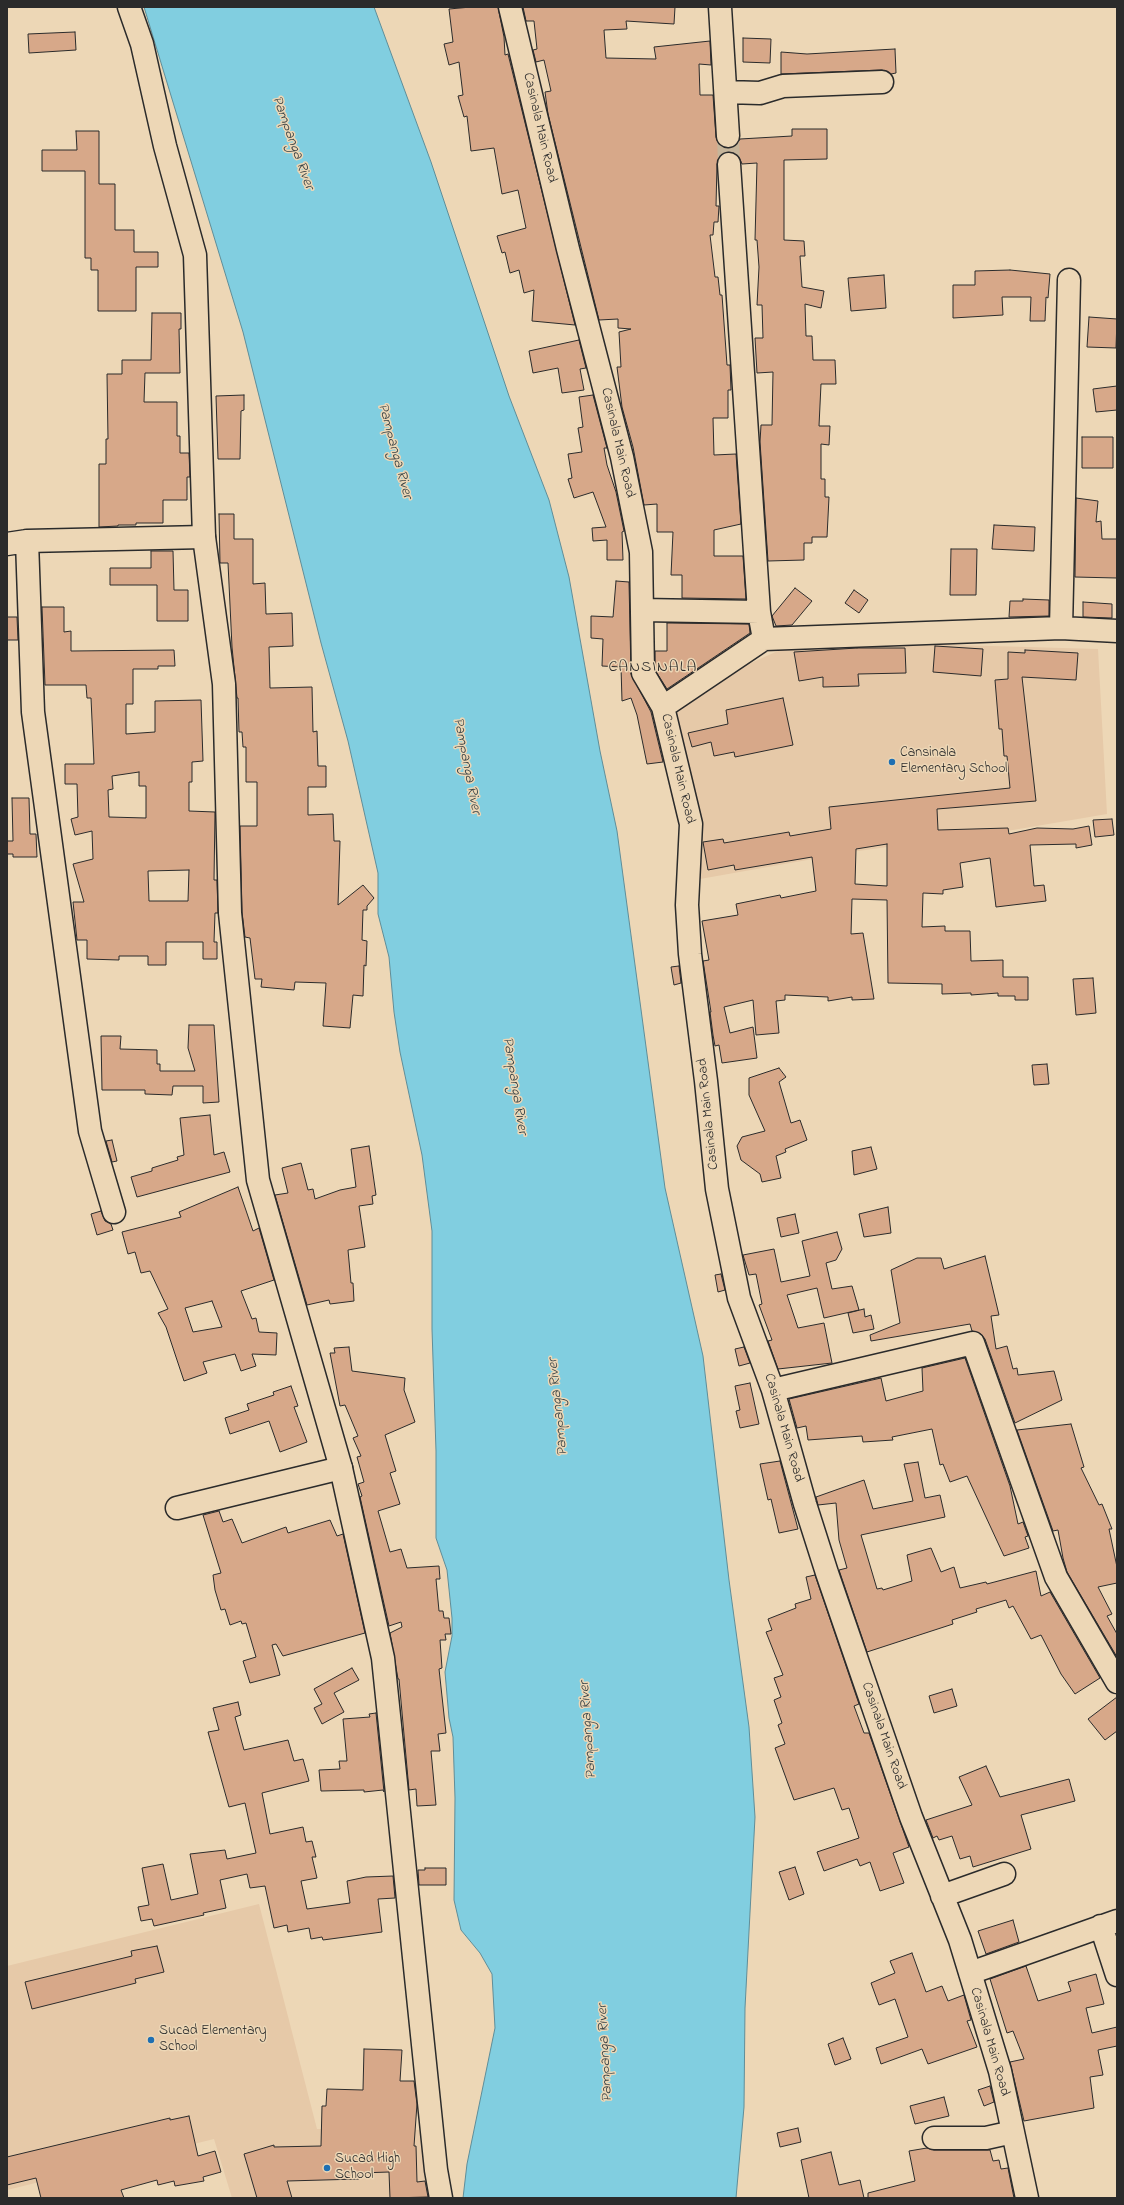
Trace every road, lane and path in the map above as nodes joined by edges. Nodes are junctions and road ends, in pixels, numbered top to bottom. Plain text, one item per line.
1 (129, 7) edge
2 (510, 7) edge
3 (720, 7) edge
4 (882, 82) dead end
5 (726, 92) junction
6 (728, 136) tunnel mouth
7 (729, 164) tunnel mouth
8 (1069, 280) dead end
9 (204, 537) junction
10 (17, 542) edge
11 (642, 610) junction
12 (759, 612) junction
13 (1061, 628) junction
14 (1117, 631) edge
15 (764, 639) junction
16 (663, 707) junction
17 (114, 1212) dead end
18 (773, 1390) junction
19 (341, 1468) junction
20 (177, 1508) dead end
21 (1117, 1682) edge
22 (1004, 1874) dead end
23 (942, 1896) junction
24 (1109, 1924) edge
25 (970, 1972) junction
26 (1117, 1975) edge
27 (1013, 2132) junction
28 (934, 2138) dead end
29 (440, 2198) edge
30 (1026, 2198) edge

1 - 9 street
2 - 11 street, Casinala Main Road
3 - 5 street
4 - 5 street
5 - 6 street
7 - 12 street
8 - 13 street
9 - 10 street
9 - 19 street
10 - 17 street
11 - 12 street
11 - 16 street, Casinala Main Road
12 - 15 street
13 - 14 street
13 - 15 street
15 - 16 street
16 - 18 street, Casinala Main Road
18 - 21 street
18 - 23 street, Casinala Main Road
19 - 20 street
19 - 29 street
22 - 23 street
23 - 25 street, Casinala Main Road
24 - 25 street
24 - 26 street
25 - 27 street, Casinala Main Road
27 - 28 street
27 - 30 street, Casinala Main Road

